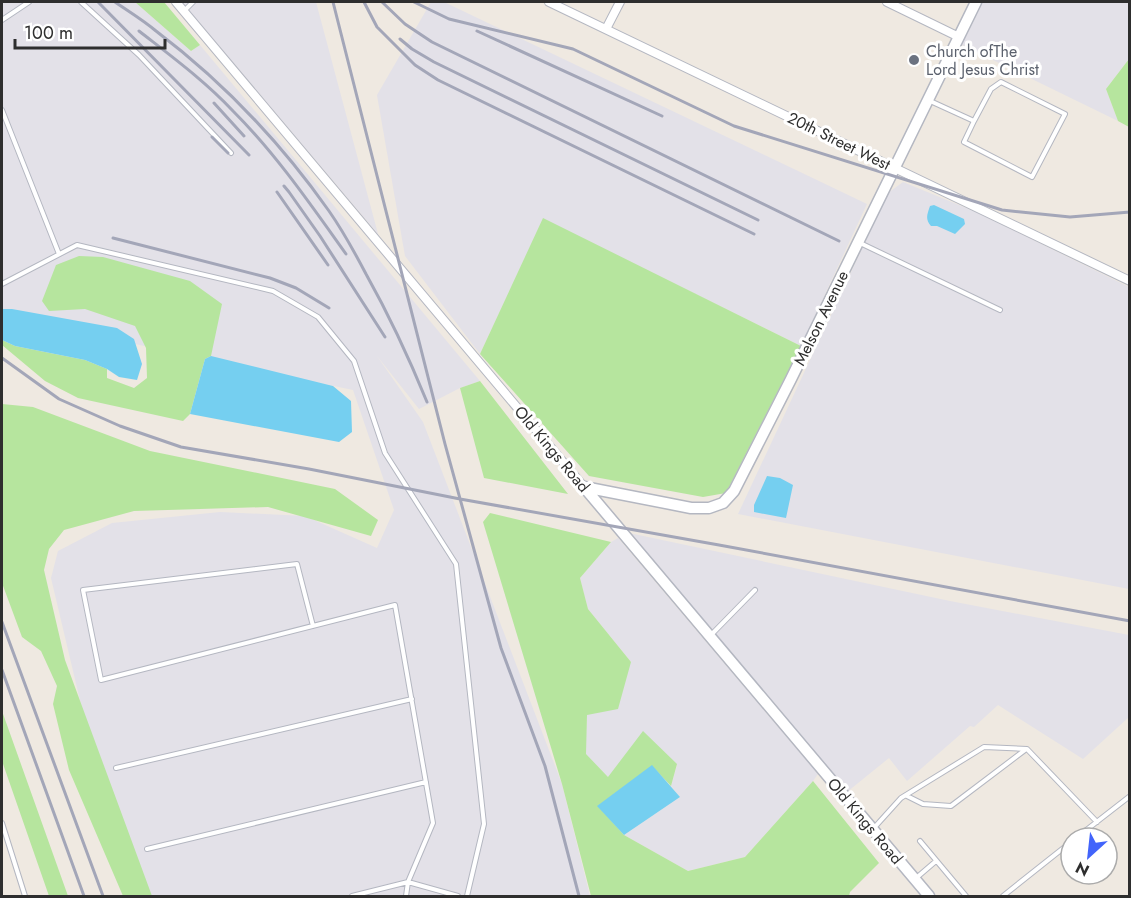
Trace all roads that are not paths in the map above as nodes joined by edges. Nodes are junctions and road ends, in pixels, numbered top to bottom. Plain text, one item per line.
1 (29, 2) edge
2 (81, 2) edge
3 (176, 2) edge
4 (193, 2) edge
5 (549, 2) edge
6 (620, 2) edge
7 (887, 2) edge
8 (976, 2) edge
9 (184, 11) junction
10 (2, 20) edge
11 (606, 29) junction
12 (958, 37) junction
13 (927, 100) junction
14 (2, 110) edge
15 (974, 122) junction
16 (231, 153) dead end
17 (894, 168) junction
18 (858, 242) junction
19 (59, 254) junction
20 (1130, 281) edge
21 (2, 284) edge
22 (1000, 310) dead end
23 (584, 487) junction
24 (755, 590) dead end
25 (313, 626) junction
26 (709, 636) junction
27 (411, 699) junction
28 (1027, 749) junction
29 (116, 768) dead end
30 (426, 782) junction
31 (906, 795) junction
32 (1130, 796) edge
33 (2, 822) edge
34 (1097, 822) junction
35 (1092, 826) edge
36 (872, 830) junction
37 (4, 836) edge
38 (920, 841) dead end
39 (147, 849) dead end
40 (1059, 852) edge
41 (936, 861) junction
42 (914, 879) junction
43 (408, 882) junction
44 (927, 896) edge
45 (25, 897) edge
46 (352, 897) edge
47 (406, 897) edge
48 (458, 897) edge
49 (467, 897) edge
50 (966, 897) edge
51 (1003, 897) edge

1 - 10 lane
2 - 16 lane
3 - 9 street, Old Kings Road
4 - 9 lane
5 - 11 street, 20th Street West
6 - 11 street
7 - 12 street
8 - 12 street, Melson Avenue
9 - 23 street, Old Kings Road
11 - 17 street, 20th Street West
12 - 13 street, Melson Avenue
13 - 15 lane
13 - 17 street, Melson Avenue
14 - 19 lane
15 - 15 lane
17 - 18 street, Melson Avenue
17 - 20 street, 20th Street West
18 - 22 lane
18 - 23 street, Melson Avenue
19 - 21 lane
19 - 49 lane
23 - 26 street, Old Kings Road
24 - 26 lane
25 - 25 lane
25 - 27 lane
26 - 36 street, Old Kings Road
27 - 29 lane
27 - 30 lane
28 - 31 lane
28 - 31 lane
28 - 34 lane
30 - 39 lane
30 - 43 lane
31 - 36 lane
32 - 34 lane
33 - 37 lane
34 - 35 lane
36 - 42 street, Old Kings Road
37 - 45 lane
38 - 41 lane
40 - 51 lane
41 - 42 lane
41 - 50 lane
42 - 44 street, Old Kings Road
43 - 46 lane
43 - 47 lane
43 - 48 lane

